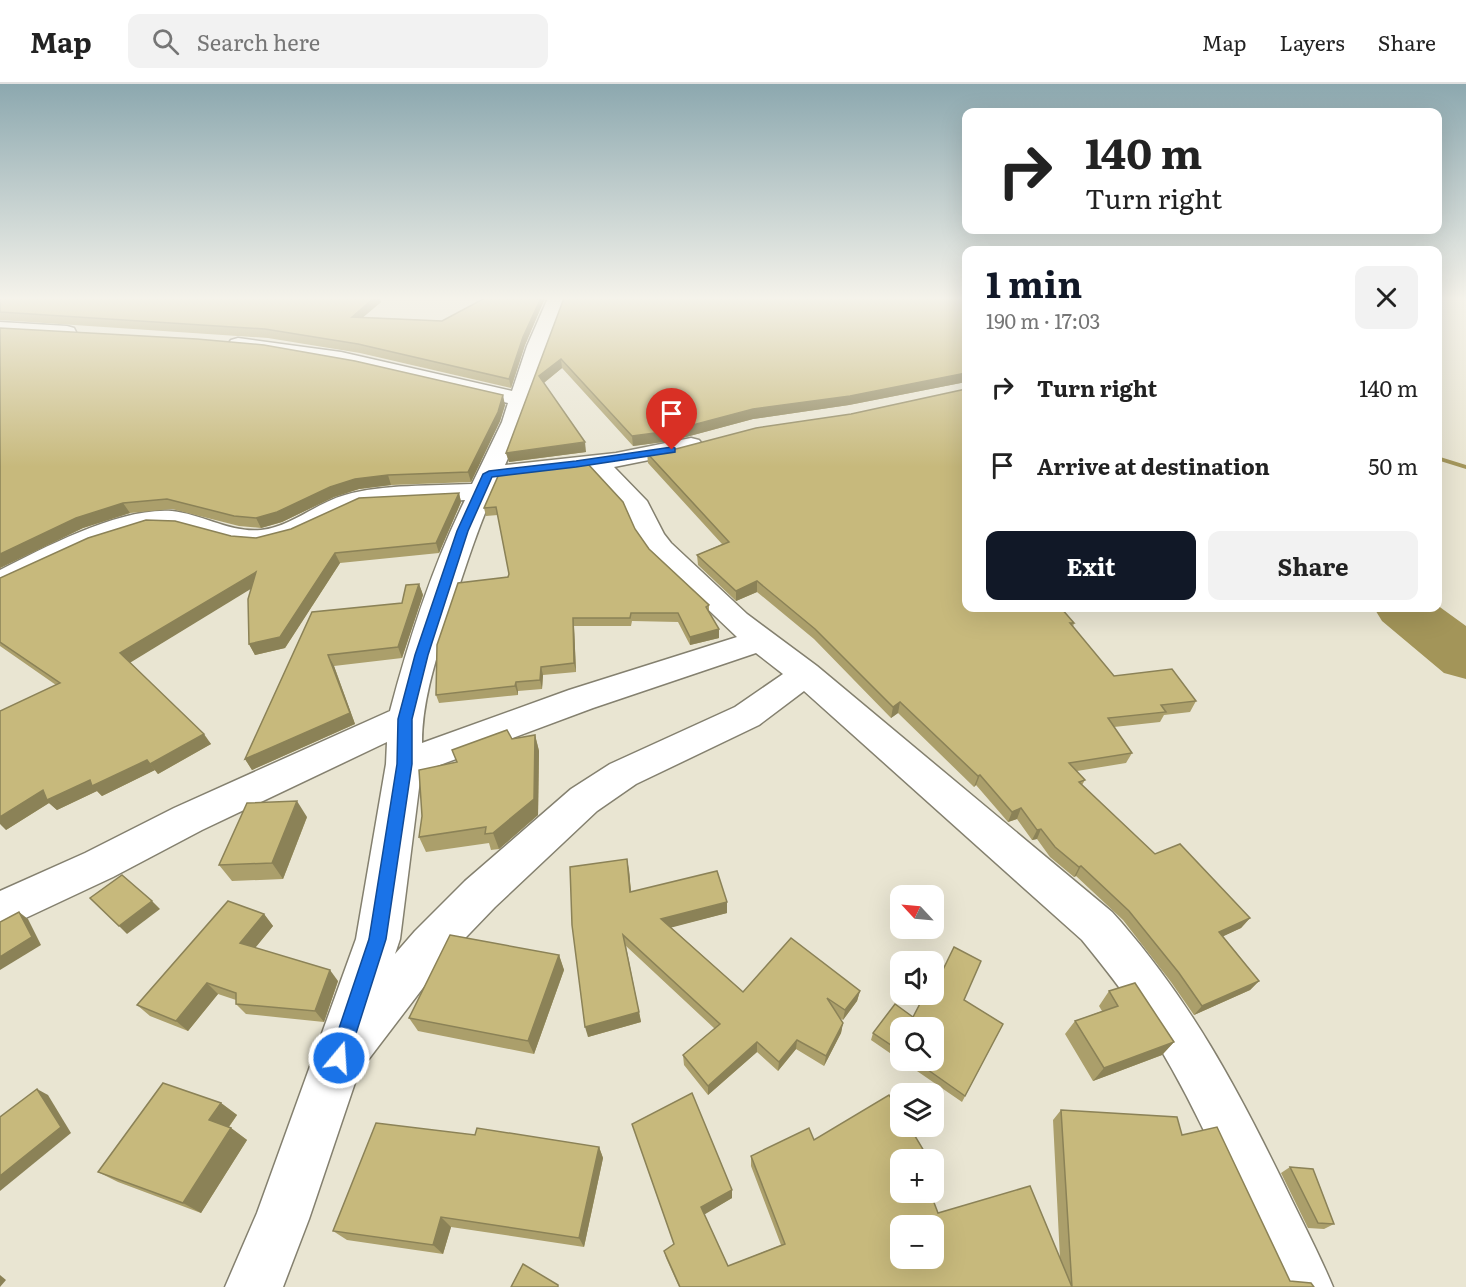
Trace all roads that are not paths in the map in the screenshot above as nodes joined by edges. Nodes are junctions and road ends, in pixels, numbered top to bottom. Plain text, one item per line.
1 (317, 354) edge
2 (534, 354) edge
3 (520, 399) junction
4 (712, 439) edge
5 (595, 461) junction
6 (484, 483) junction
7 (0, 581) edge
8 (761, 640) junction
9 (805, 674) junction
10 (405, 719) junction
11 (404, 764) junction
12 (0, 911) edge
13 (339, 1058) junction
14 (254, 1287) edge
15 (1304, 1287) edge

1 - 3 street
2 - 3 street
3 - 6 street
4 - 5 street
5 - 6 street
5 - 8 street
6 - 7 street
6 - 10 street
8 - 9 street
8 - 11 street
9 - 13 street
9 - 15 street
10 - 11 street
10 - 12 street
11 - 13 street
13 - 14 street

